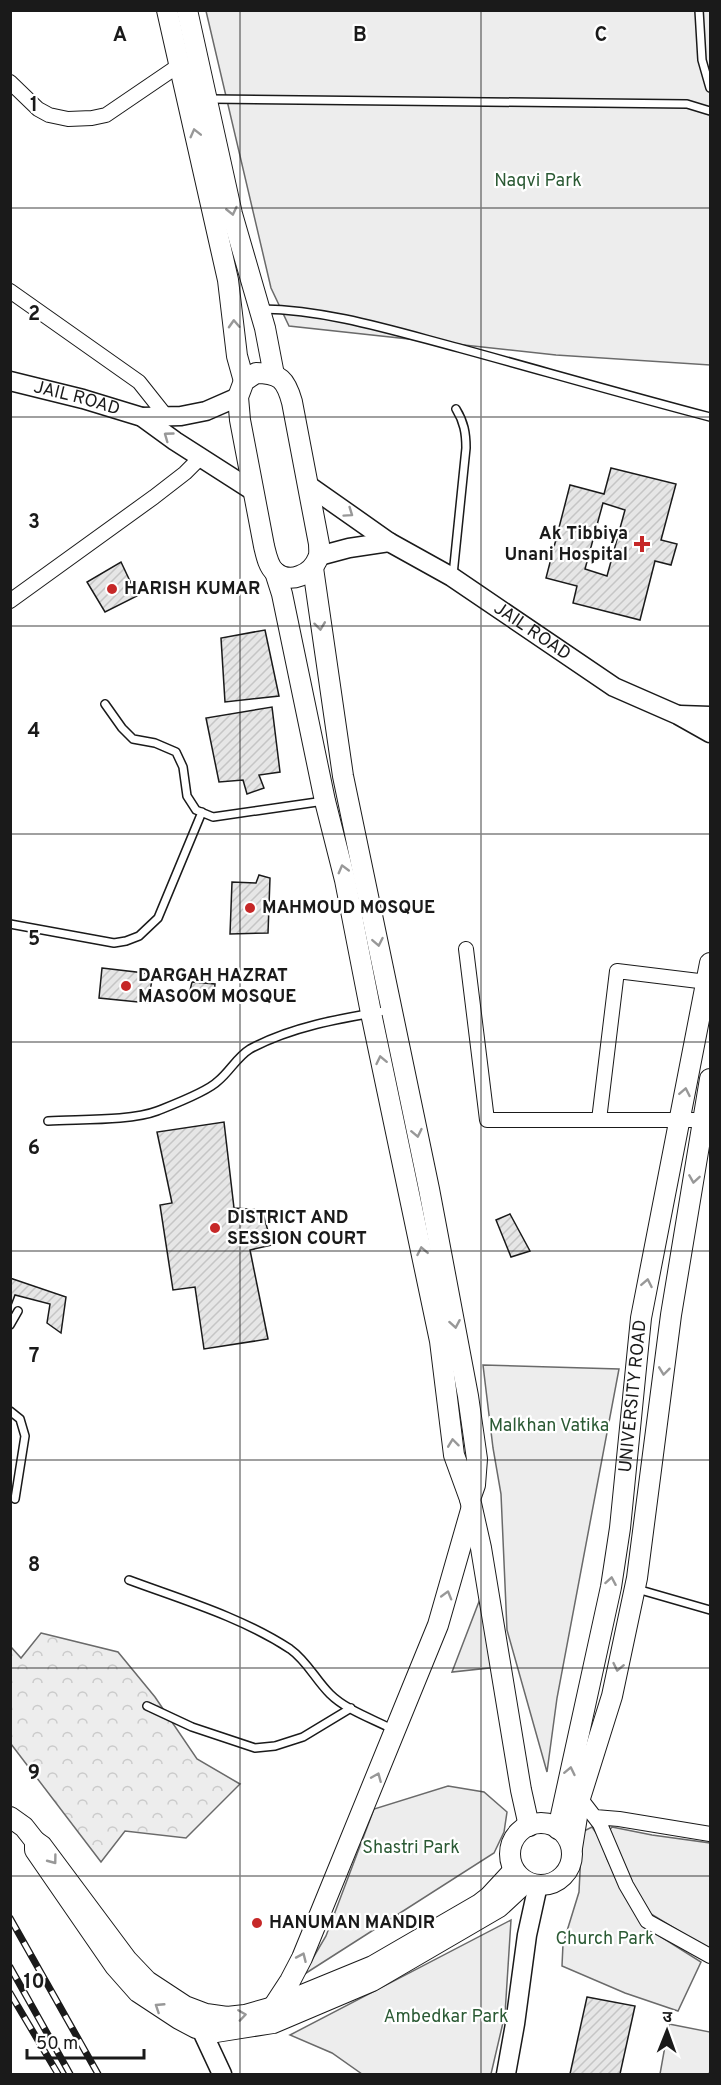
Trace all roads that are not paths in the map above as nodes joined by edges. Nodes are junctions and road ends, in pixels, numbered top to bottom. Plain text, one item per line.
1 (167, 10) edge
2 (187, 10) edge
3 (699, 10) edge
4 (178, 66) junction
5 (10, 82) edge
6 (711, 88) edge
7 (207, 99) junction
8 (711, 111) edge
9 (10, 291) edge
10 (258, 309) junction
11 (274, 375) junction
12 (10, 381) edge
13 (241, 389) junction
14 (456, 409) dead end
15 (166, 416) junction
16 (142, 417) junction
17 (711, 417) edge
18 (200, 458) junction
19 (308, 485) junction
20 (252, 491) junction
21 (389, 542) junction
22 (316, 562) junction
23 (275, 572) junction
24 (452, 578) junction
25 (10, 601) edge
26 (105, 704) dead end
27 (678, 715) junction
28 (711, 716) edge
29 (711, 733) edge
30 (325, 801) junction
31 (202, 812) junction
32 (10, 924) edge
33 (466, 949) dead end
34 (709, 973) edge
35 (391, 1010) junction
36 (371, 1013) junction
37 (711, 1079) edge
38 (599, 1120) junction
39 (679, 1120) junction
40 (704, 1120) junction
41 (48, 1121) dead end
42 (18, 1311) dead end
43 (10, 1325) edge
44 (10, 1411) edge
45 (15, 1499) dead end
46 (470, 1504) junction
47 (129, 1581) dead end
48 (635, 1588) junction
49 (711, 1610) edge
50 (147, 1706) dead end
51 (351, 1708) junction
52 (396, 1731) junction
53 (580, 1798) junction
54 (10, 1817) edge
55 (595, 1817) junction
56 (529, 1826) junction
57 (558, 1829) junction
58 (711, 1834) edge
59 (35, 1840) junction
60 (572, 1848) junction
61 (526, 1879) junction
62 (711, 1956) edge
63 (273, 2007) junction
64 (201, 2029) junction
65 (222, 2074) edge
66 (506, 2074) edge

1 - 4 main road
2 - 7 main road
3 - 6 lane
4 - 5 street
13 -> 4 main road
7 - 8 lane
7 -> 10 main road
9 - 15 street
10 - 11 main road
10 - 17 lane
11 - 13 main road
11 - 19 main road
12 - 16 street, JAIL ROAD
13 - 15 street, JAIL ROAD
13 - 20 main road
14 - 24 lane
15 - 16 street, JAIL ROAD
18 -> 16 street, JAIL ROAD
18 - 20 street, JAIL ROAD
18 - 25 street
19 -> 21 street, JAIL ROAD
19 - 22 main road
20 - 23 main road
21 - 22 street
21 - 24 street, JAIL ROAD
22 - 23 main road
22 -> 35 main road
23 - 30 main road
24 - 27 street, JAIL ROAD
26 - 31 lane
27 - 28 street, JAIL ROAD
27 - 29 street, JAIL ROAD
30 - 31 lane
36 -> 30 main road
31 - 32 lane
33 - 38 street
34 - 38 street
39 -> 34 main road, UNIVERSITY ROAD
35 - 36 lane
35 -> 46 main road
36 - 41 lane
46 -> 36 main road
37 - 40 main road, UNIVERSITY ROAD
38 - 39 street
39 - 40 street
57 -> 39 main road, UNIVERSITY ROAD
40 -> 48 main road, UNIVERSITY ROAD
42 - 43 lane
44 - 45 lane
52 -> 46 main road
46 - 56 main road
47 - 51 lane
48 - 49 lane
48 -> 53 main road, UNIVERSITY ROAD
50 - 51 lane
51 - 52 lane
63 -> 52 main road
53 - 55 street
53 - 60 main road, UNIVERSITY ROAD
54 - 59 main road
55 - 58 street
55 - 62 street
56 - 57 main road
56 - 61 main road
57 - 60 main road
59 -> 63 main road
64 -> 59 main road
60 - 61 main road
61 - 63 main road
61 - 64 main road
61 - 66 street
64 - 65 street

